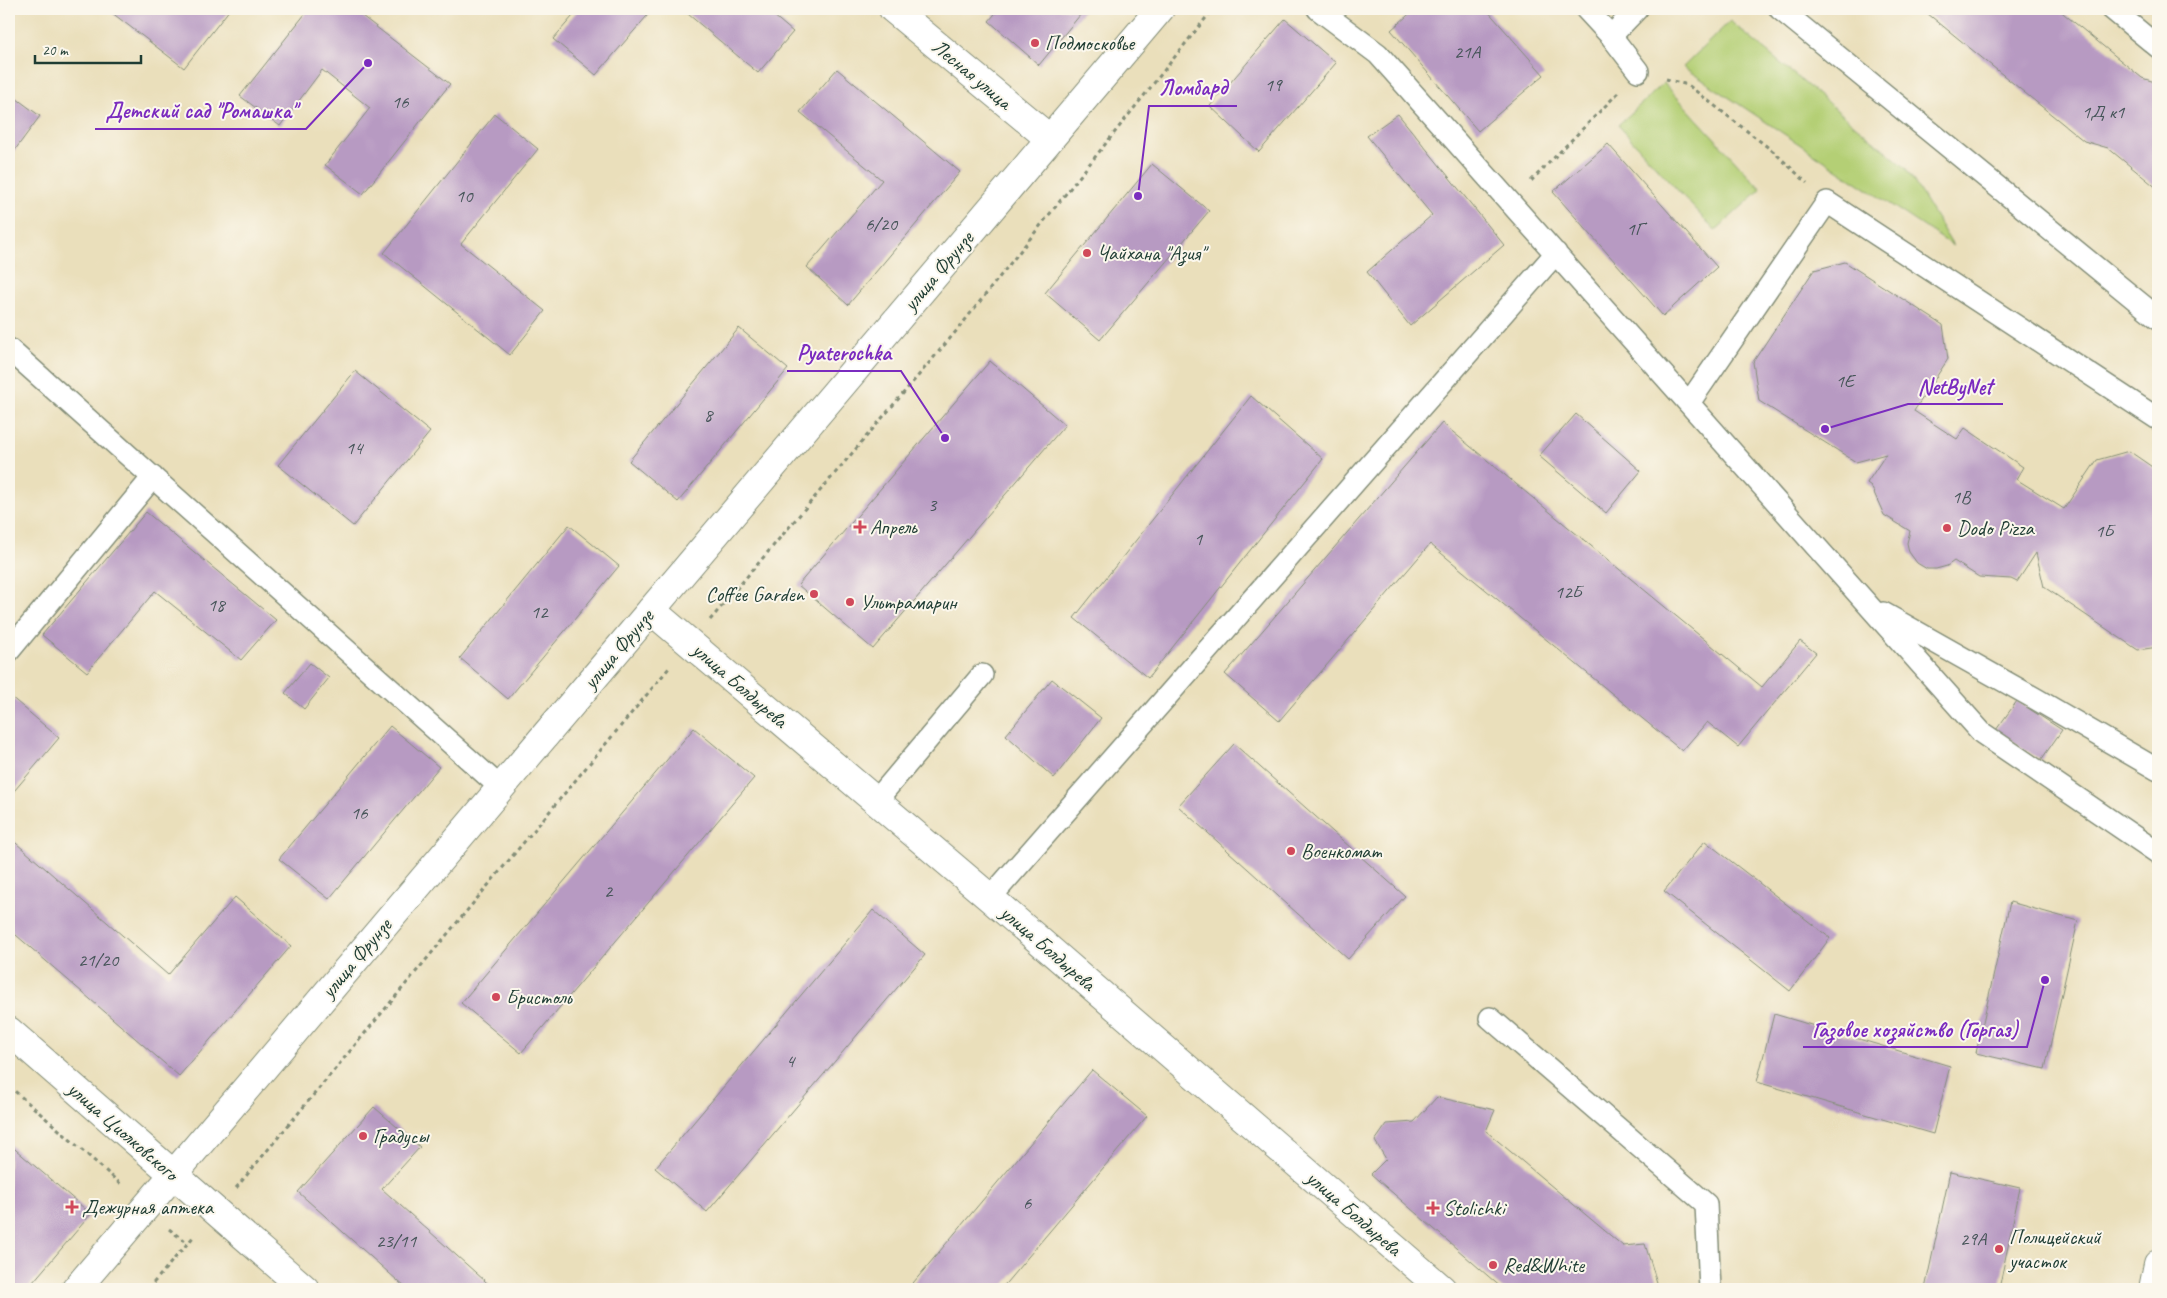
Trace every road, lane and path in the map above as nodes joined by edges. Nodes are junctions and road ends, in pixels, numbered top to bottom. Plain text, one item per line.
1 (894, 9) edge
2 (1160, 9) edge
3 (1318, 9) edge
4 (1586, 9) edge
5 (1637, 9) edge
6 (1780, 9) edge
7 (2112, 9) edge
8 (1611, 36) junction
9 (2158, 47) edge
10 (1638, 71) junction
11 (1050, 139) junction
12 (1510, 202) junction
13 (1827, 202) junction
14 (1556, 253) junction
15 (2158, 318) edge
16 (9, 349) edge
17 (1689, 403) junction
18 (2158, 419) edge
19 (153, 477) junction
20 (1868, 605) junction
21 (651, 610) junction
22 (9, 651) edge
23 (982, 675) dead end
24 (2158, 770) edge
25 (500, 788) junction
26 (875, 802) junction
27 (2158, 852) edge
28 (990, 898) junction
29 (1490, 1018) dead end
30 (9, 1031) edge
31 (9, 1086) edge
32 (173, 1175) junction
33 (144, 1209) junction
34 (2158, 1264) edge
35 (76, 1289) edge
36 (148, 1289) edge
37 (305, 1289) edge
38 (1442, 1289) edge
39 (1710, 1289) edge
40 (2153, 1289) edge

1 - 11 street, Лесная улица
2 - 11 street, улица Фрунзе
3 - 12 lane
4 - 8 lane
5 - 8 lane
6 - 15 lane
7 - 9 lane
8 - 10 lane
10 - 12 path
10 - 13 path
11 - 21 street, улица Фрунзе
12 - 14 lane
13 - 17 lane
13 - 18 lane
14 - 17 lane
14 - 28 lane
16 - 19 lane
17 - 20 lane
19 - 22 lane
19 - 25 lane
20 - 24 lane
20 - 27 lane
21 - 25 street, улица Фрунзе
21 - 26 street, улица Болдырева
23 - 26 lane
25 - 32 street, улица Фрунзе
26 - 28 street, улица Болдырева
28 - 38 street, улица Болдырева
29 - 39 lane
30 - 32 street, улица Циолковского
31 - 33 path
32 - 33 street, улица Фрунзе
32 - 37 street, улица Циолковского
33 - 35 street, улица Фрунзе
33 - 36 path
34 - 40 street

